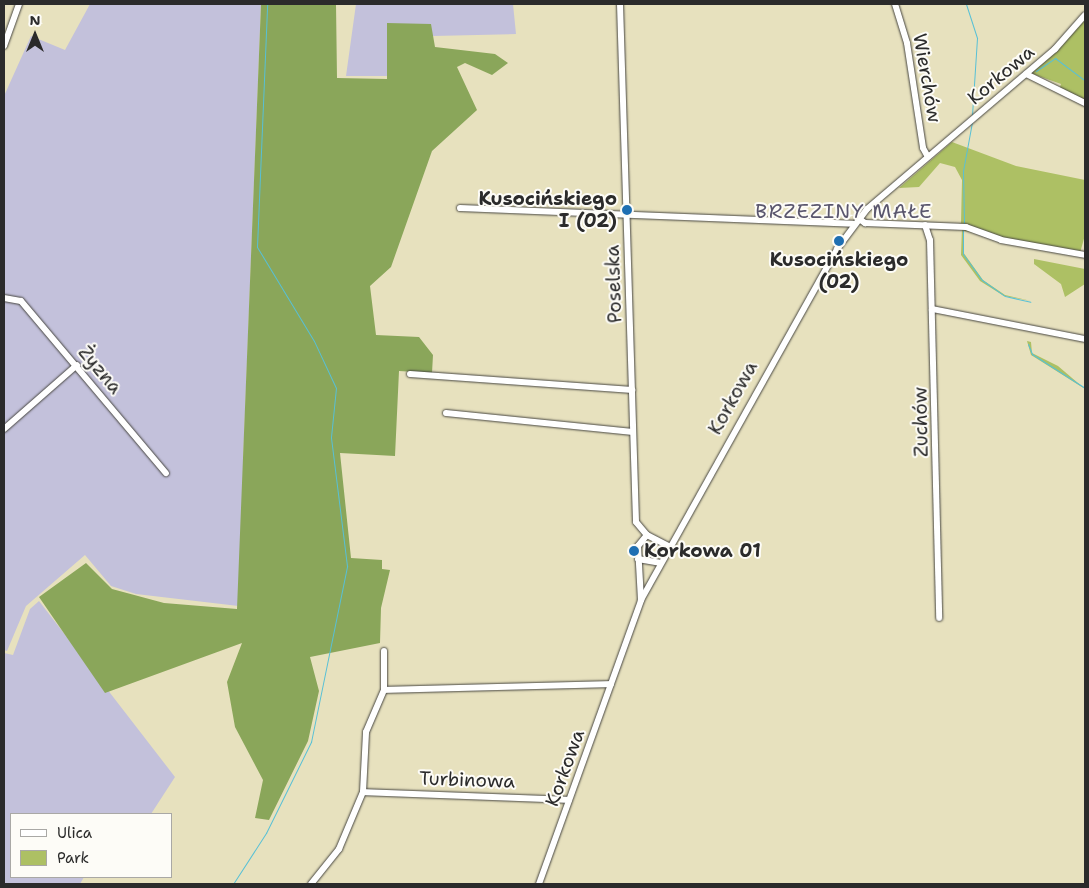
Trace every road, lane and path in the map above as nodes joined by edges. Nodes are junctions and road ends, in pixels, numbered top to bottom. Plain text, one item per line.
1 (19, 4) edge
2 (620, 4) edge
3 (895, 4) edge
4 (1085, 15) edge
5 (4, 46) edge
6 (1026, 74) junction
7 (1085, 102) edge
8 (928, 157) junction
9 (460, 208) dead end
10 (627, 216) junction
11 (856, 221) junction
12 (925, 225) junction
13 (1085, 255) edge
14 (4, 298) edge
15 (932, 309) junction
16 (1085, 339) edge
17 (77, 365) junction
18 (410, 374) dead end
19 (632, 390) junction
20 (446, 413) dead end
21 (4, 429) edge
22 (633, 432) junction
23 (166, 473) dead end
24 (647, 535) junction
25 (669, 546) junction
26 (638, 559) junction
27 (660, 563) junction
28 (641, 600) junction
29 (939, 618) dead end
30 (384, 651) dead end
31 (611, 684) junction
32 (384, 690) junction
33 (363, 792) junction
34 (570, 800) junction
35 (311, 884) edge
36 (540, 884) edge

1 - 5 street
2 - 10 street, Poselska
3 - 8 street, Wierchów
4 - 6 street, Korkowa
6 - 7 street
6 - 8 street, Korkowa
8 - 11 street, Korkowa
9 - 10 street
10 - 11 street
10 - 19 street, Poselska
11 - 12 street
11 - 25 street, Korkowa
12 - 13 street
12 - 15 street, Zuchów
14 - 17 street, Żyzna
15 - 16 street
15 - 29 street, Zuchów
17 - 21 street
17 - 23 street, Żyzna
18 - 19 street
19 - 22 street, Poselska
20 - 22 street
22 - 24 street, Poselska
24 - 25 street
24 - 26 street
25 - 27 street, Korkowa
26 - 27 street
26 - 28 street
27 - 28 street, Korkowa
28 - 31 street, Korkowa
30 - 32 street
31 - 32 street
31 - 34 street, Korkowa
32 - 33 street
33 - 34 street, Turbinowa
33 - 35 street
34 - 36 street, Korkowa

